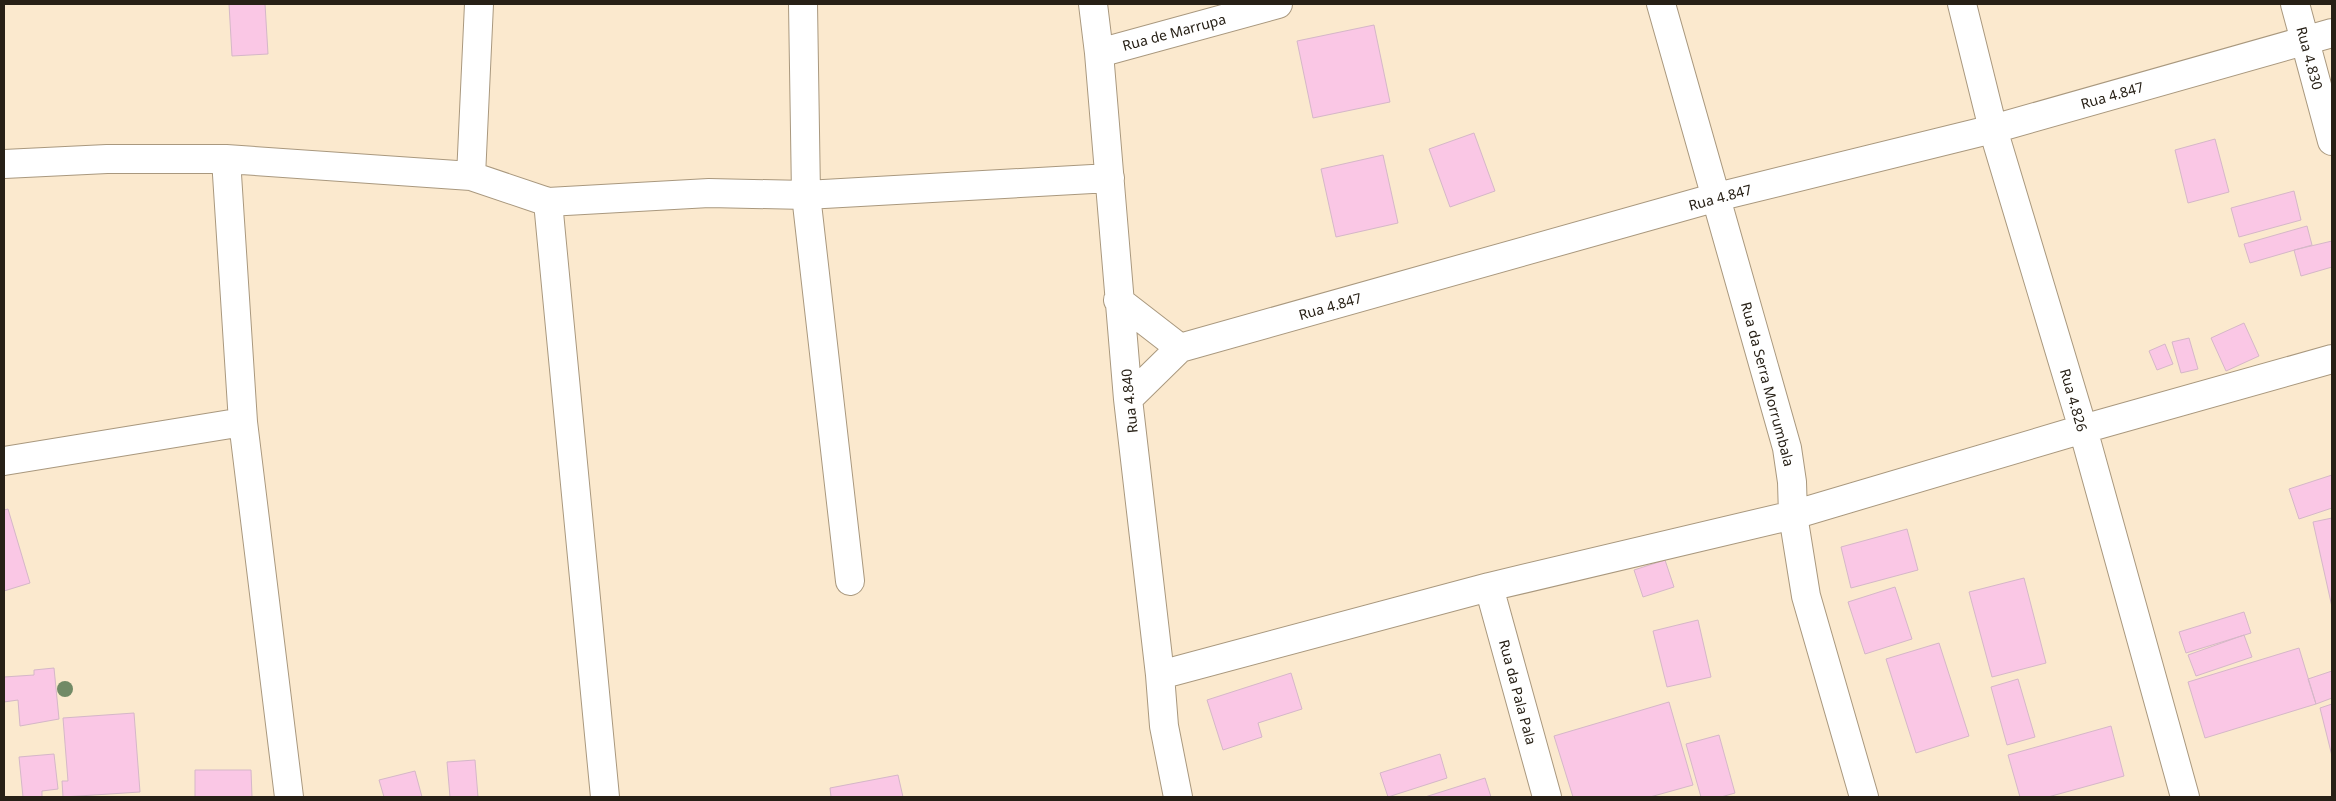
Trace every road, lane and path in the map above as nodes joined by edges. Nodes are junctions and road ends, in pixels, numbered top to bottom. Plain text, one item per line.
1 (479, 4) edge
2 (802, 4) edge
3 (1093, 4) edge
4 (1278, 4) edge
5 (1660, 4) edge
6 (1962, 4) edge
7 (2295, 4) edge
8 (2332, 33) edge
9 (2305, 41) junction
10 (1099, 53) junction
11 (1993, 129) junction
12 (2332, 141) edge
13 (226, 159) junction
14 (4, 164) edge
15 (471, 176) junction
16 (1110, 178) junction
17 (806, 195) junction
18 (1717, 197) junction
19 (548, 202) junction
20 (1118, 300) junction
21 (1180, 348) junction
22 (2332, 359) edge
23 (1128, 399) junction
24 (243, 422) junction
25 (2083, 430) junction
26 (4, 462) edge
27 (1793, 515) junction
28 (850, 581) dead end
29 (1489, 587) junction
30 (1160, 675) junction
31 (289, 797) edge
32 (605, 797) edge
33 (1178, 797) edge
34 (1547, 797) edge
35 (1864, 797) edge
36 (2186, 797) edge

1 - 15 street
2 - 17 street
3 - 10 street, Rua 4.840
4 - 10 street, Rua de Marrupa
5 - 18 street, Rua da Serra Morrumbala
6 - 11 street, Rua 4.826
7 - 9 street, Rua 4.830
8 - 9 street, Rua 4.847
9 - 11 street, Rua 4.847
9 - 12 street, Rua 4.830
10 - 16 street, Rua 4.840
11 - 18 street, Rua 4.847
11 - 25 street, Rua 4.826
13 - 14 street
13 - 15 street
13 - 24 street
15 - 19 street
16 - 17 street
16 - 20 street, Rua 4.840
17 - 19 street
17 - 28 street
18 - 21 street, Rua 4.847
18 - 27 street, Rua da Serra Morrumbala
19 - 32 street
20 - 21 street
20 - 23 street, Rua 4.840
21 - 23 street, Rua 4.847
22 - 25 street
23 - 30 street, Rua 4.840
24 - 26 street
24 - 31 street
25 - 27 street
25 - 36 street, Rua 4.826
27 - 29 street
27 - 35 street, Rua da Serra Morrumbala
29 - 30 street
29 - 34 street, Rua da Pala Pala
30 - 33 street, Rua 4.840

